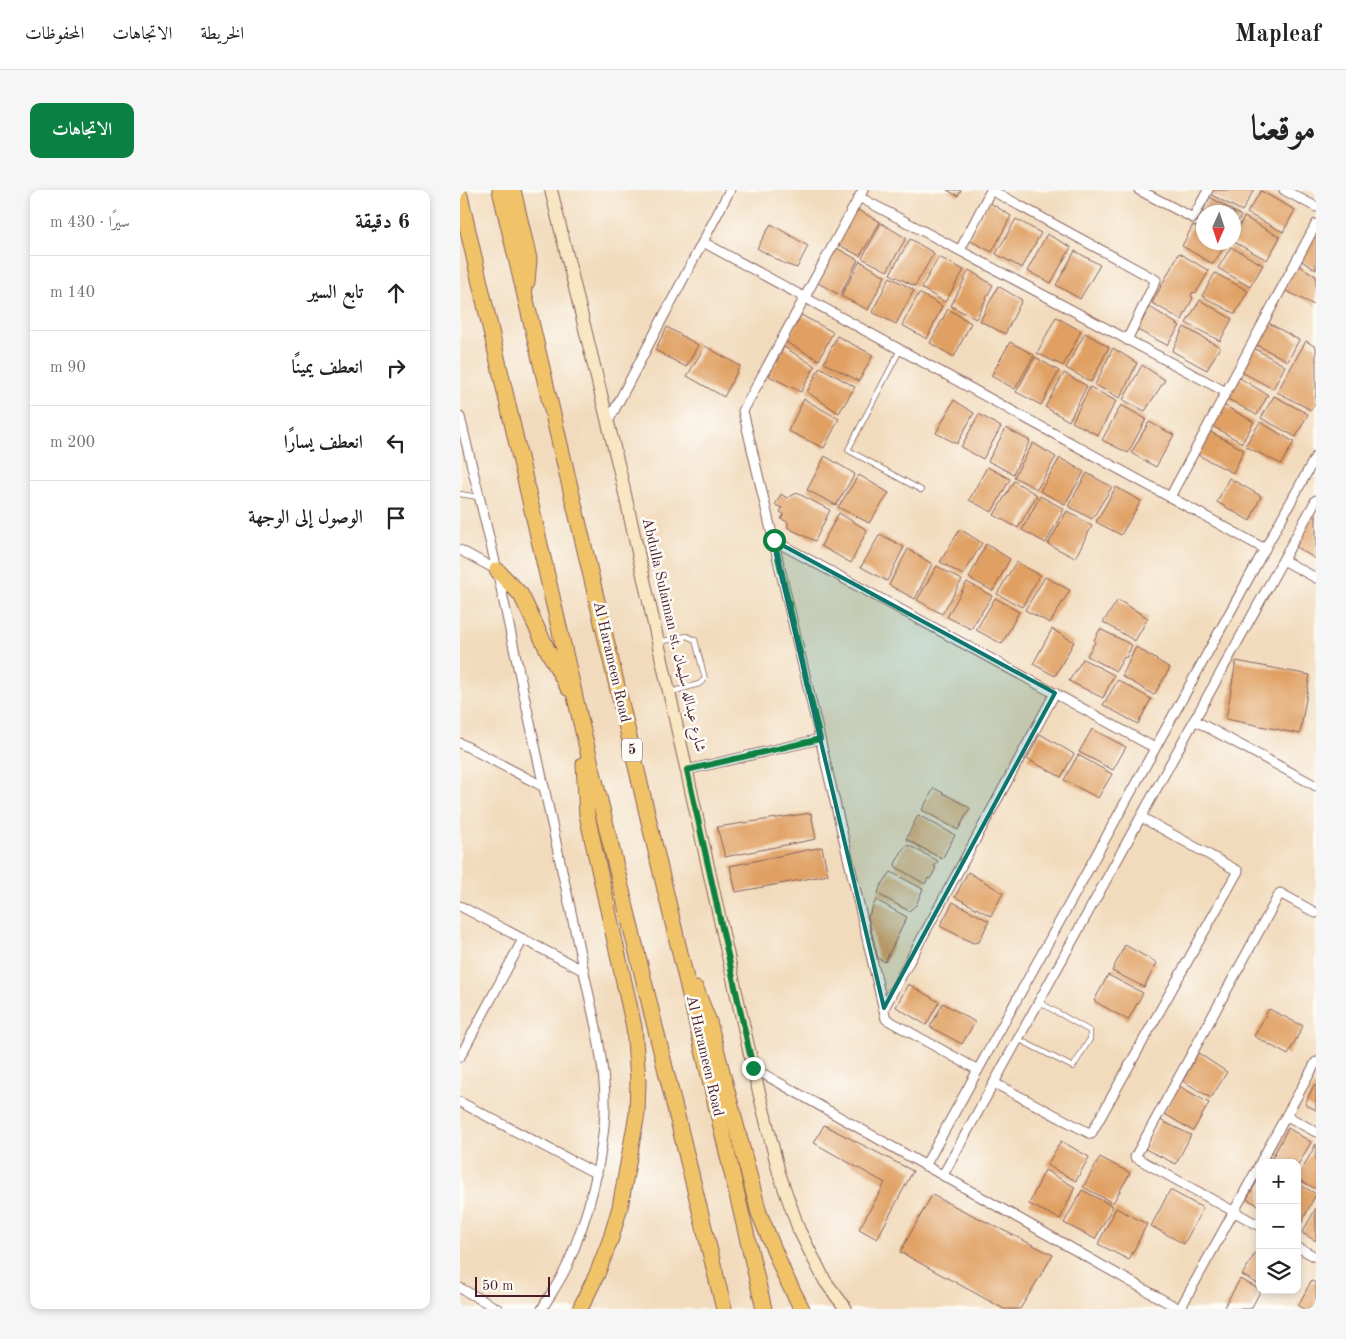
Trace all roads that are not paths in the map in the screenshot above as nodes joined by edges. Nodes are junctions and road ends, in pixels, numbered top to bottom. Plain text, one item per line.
1 (500, 190) edge
2 (513, 190) edge
3 (550, 190) edge
4 (730, 190) edge
5 (1139, 190) edge
6 (1208, 190) edge
7 (1284, 190) edge
8 (861, 193) edge
9 (460, 196) edge
10 (1316, 207) edge
11 (1316, 224) edge
12 (703, 242) junction
13 (960, 250) junction
14 (805, 297) junction
15 (526, 301) junction
16 (1127, 340) junction
17 (901, 350) junction
18 (1226, 392) junction
19 (460, 417) edge
20 (608, 422) junction
21 (1316, 456) edge
22 (921, 490) dead end
23 (460, 494) edge
24 (479, 497) junction
25 (1170, 497) junction
26 (1316, 500) edge
27 (774, 540) junction
28 (1265, 548) junction
29 (460, 550) edge
30 (1283, 560) junction
31 (497, 570) junction
32 (1316, 578) edge
33 (658, 642) junction
34 (670, 692) junction
35 (1055, 693) junction
36 (577, 704) junction
37 (1194, 720) junction
38 (581, 723) junction
39 (820, 739) junction
40 (460, 744) edge
41 (1155, 748) junction
42 (687, 770) junction
43 (1316, 786) edge
44 (544, 787) junction
45 (1141, 817) junction
46 (460, 906) edge
47 (1316, 914) edge
48 (675, 933) junction
49 (523, 939) junction
50 (584, 971) junction
51 (1039, 1001) junction
52 (884, 1008) junction
53 (1018, 1039) junction
54 (460, 1057) edge
55 (1316, 1062) edge
56 (753, 1068) junction
57 (978, 1070) junction
58 (994, 1082) junction
59 (460, 1102) edge
60 (1287, 1116) junction
61 (1316, 1132) edge
62 (1262, 1159) edge
63 (925, 1166) junction
64 (1256, 1171) edge
65 (597, 1174) junction
66 (943, 1176) junction
67 (1234, 1212) junction
68 (1256, 1224) edge
69 (1301, 1249) edge
70 (1316, 1257) edge
71 (460, 1288) edge
72 (498, 1309) edge
73 (542, 1309) edge
74 (580, 1309) edge
75 (724, 1309) edge
76 (764, 1309) edge
77 (802, 1309) edge
78 (846, 1309) edge
79 (1179, 1309) edge

1 - 15 highway, Al Harameen Road / 5
2 - 15 highway
3 - 20 main road, Abdulla Sulaiman st. شارع عبدالله سليمان
4 - 12 street
5 - 6 street
7 - 10 street
8 - 13 street
8 - 14 street
9 - 36 highway
11 - 18 street
12 - 14 street
12 - 20 street
13 - 16 street
13 - 16 street
14 - 17 street
14 - 27 street
15 - 48 highway, Al Harameen Road / 5
16 - 18 street
17 - 22 lane
17 - 25 street
18 - 25 street
19 - 24 street
20 - 33 main road, Abdulla Sulaiman st. شارع عبدالله سليمان
21 - 28 street
23 - 24 lane
24 - 31 street
25 - 28 street
26 - 30 street
27 - 35 street
27 - 39 street
28 - 41 street
29 - 31 street
30 - 32 street
30 - 37 street
31 - 36 highway
31 - 44 street
33 - 34 main road, Abdulla Sulaiman st. شارع عبدالله سليمان
33 - 34 lane
34 - 42 main road, Abdulla Sulaiman st. شارع عبدالله سليمان
35 - 41 street
35 - 52 street
36 - 38 highway
37 - 43 street
37 - 45 street
38 - 74 highway
38 - 75 highway
39 - 42 street
39 - 52 street
40 - 44 street
41 - 57 street
42 - 56 main road, Abdulla Sulaiman st. شارع عبدالله سليمان
44 - 50 street
45 - 51 street
45 - 58 street
46 - 49 street
47 - 67 street
48 - 76 highway, Al Harameen Road / 5
48 - 77 highway
49 - 50 street
49 - 54 street
50 - 65 street
51 - 53 street
51 - 53 lane
52 - 57 street
53 - 58 street
55 - 60 street
56 - 63 street
56 - 78 main road, Abdulla Sulaiman st. شارع عبدالله سليمان
57 - 63 street
58 - 66 street
59 - 65 street
60 - 61 street
60 - 62 street
63 - 66 street
64 - 67 street
65 - 73 street
66 - 79 street
67 - 68 street
67 - 79 street
69 - 70 street
71 - 72 street

